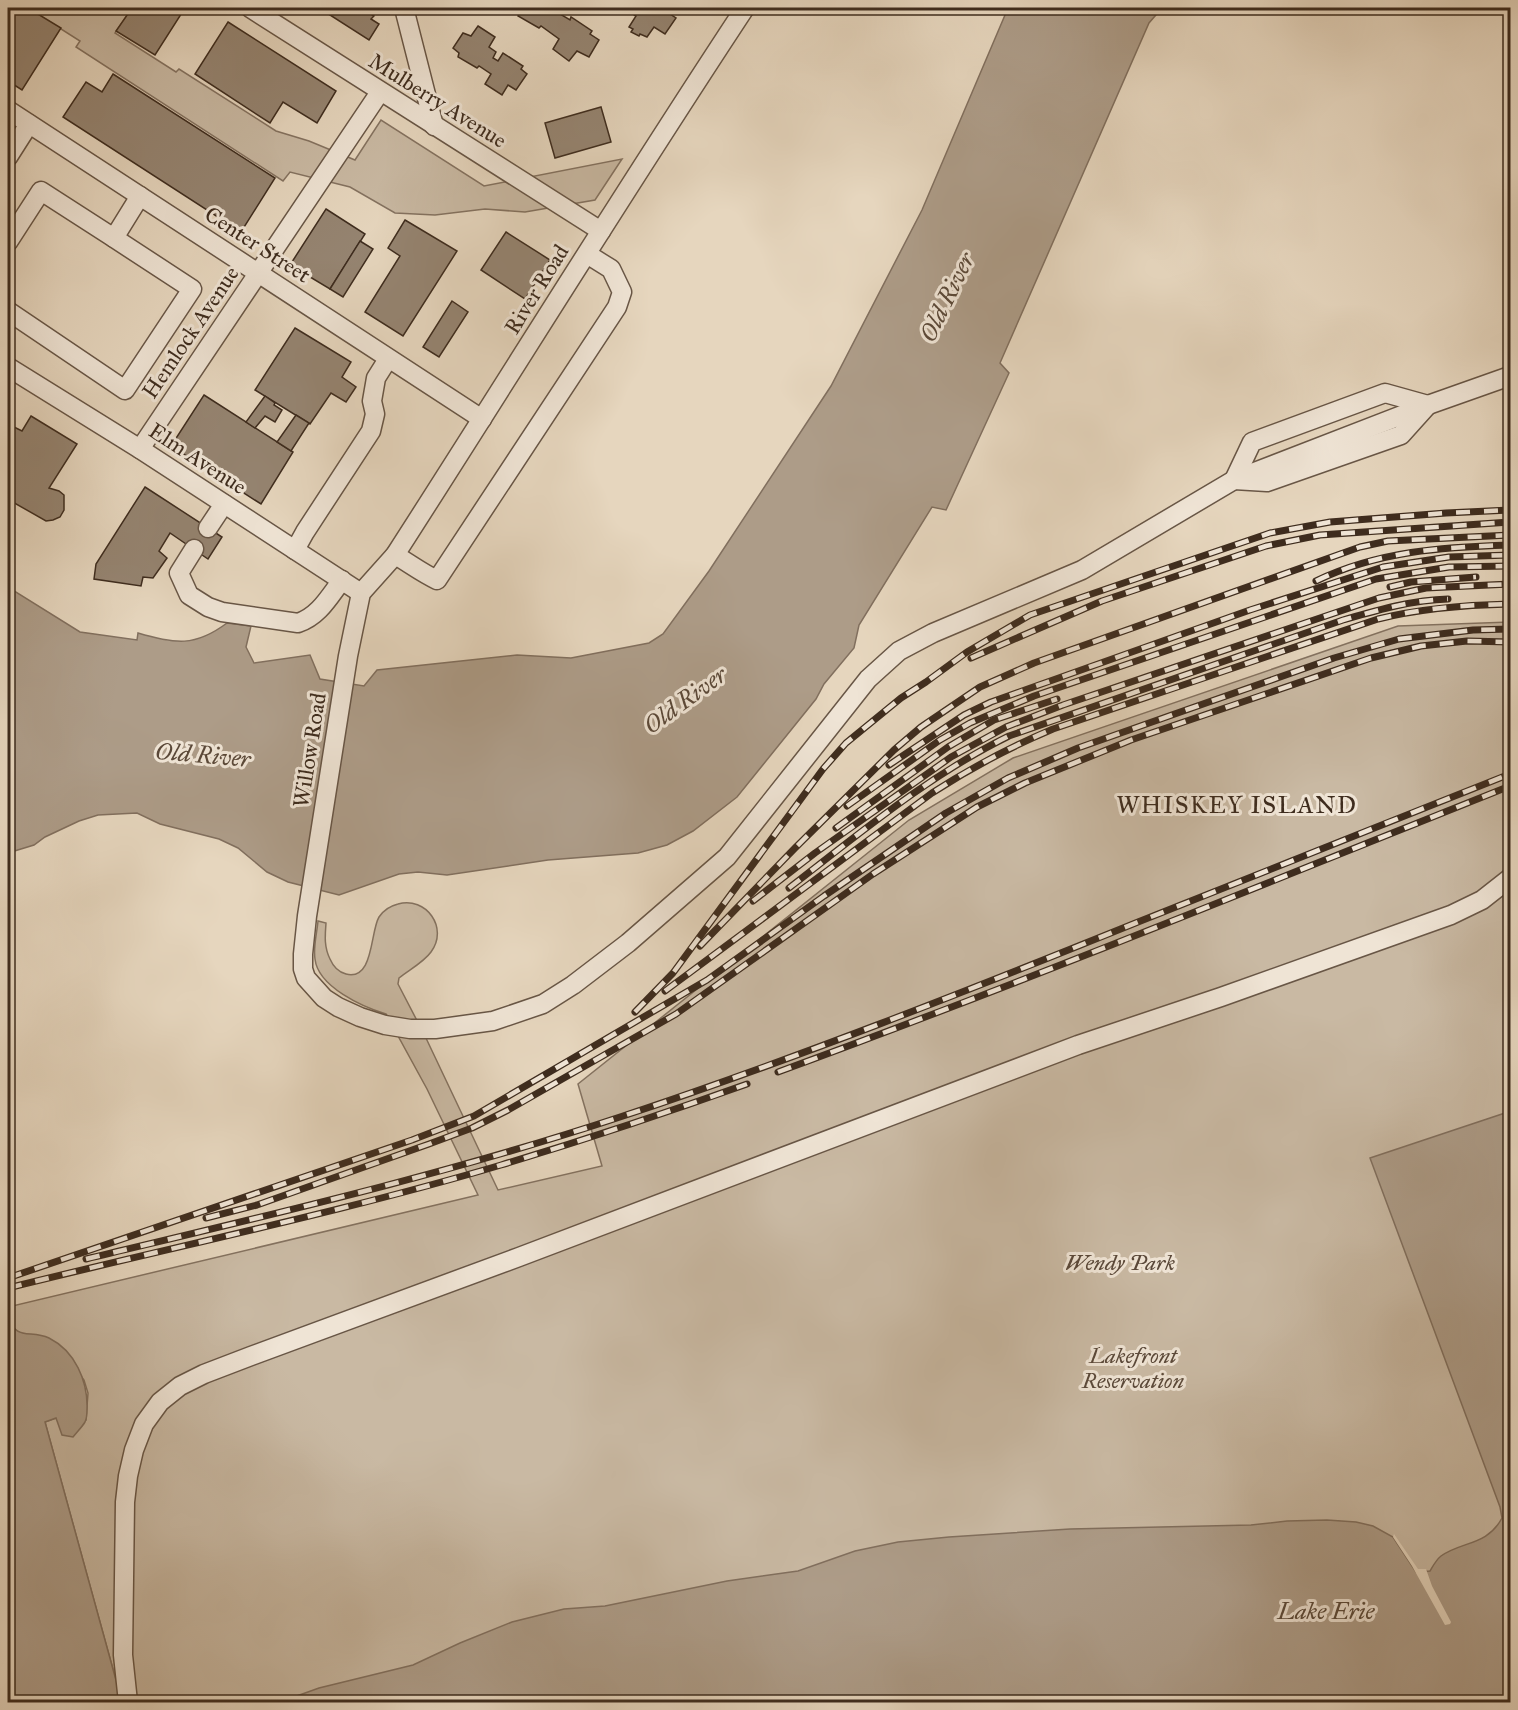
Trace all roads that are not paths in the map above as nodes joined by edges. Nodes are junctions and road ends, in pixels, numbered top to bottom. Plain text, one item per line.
1 (250, 8) edge
2 (404, 8) edge
3 (745, 8) edge
4 (380, 92) junction
5 (8, 110) edge
6 (29, 124) junction
7 (434, 126) junction
8 (8, 157) edge
9 (140, 196) junction
10 (13, 220) edge
11 (601, 231) junction
12 (114, 238) junction
13 (8, 242) edge
14 (587, 254) junction
15 (259, 273) junction
16 (8, 311) edge
17 (388, 359) junction
18 (8, 367) edge
19 (1510, 376) edge
20 (1428, 405) junction
21 (482, 418) junction
22 (140, 448) junction
23 (1234, 480) junction
24 (224, 504) junction
25 (208, 528) dead end
26 (194, 549) dead end
27 (295, 550) junction
28 (395, 555) junction
29 (342, 580) junction
30 (362, 593) junction
31 (1510, 878) edge
32 (128, 1702) edge

1 - 4 street, Mulberry Avenue
2 - 7 street
3 - 11 street, River Road
4 - 7 street, Mulberry Avenue
4 - 15 street, Hemlock Avenue
5 - 6 street, Center Street
6 - 8 street
6 - 9 street, Center Street
7 - 11 street, Mulberry Avenue
9 - 12 street
9 - 15 street, Center Street
10 - 12 street
10 - 13 street
11 - 14 street, River Road
12 - 16 street
14 - 21 street, River Road
14 - 28 street
15 - 17 street, Center Street
15 - 22 street, Hemlock Avenue
17 - 21 street, Center Street
17 - 27 street
18 - 22 street, Elm Avenue
19 - 20 street, Willow Road
20 - 23 street, Willow Road
20 - 23 street
21 - 28 street, River Road
22 - 24 street, Elm Avenue
23 - 30 street, Willow Road
24 - 25 street
24 - 27 street, Elm Avenue
26 - 29 street
27 - 29 street, Elm Avenue
28 - 30 street, River Road
29 - 30 street, Elm Avenue
31 - 32 street

